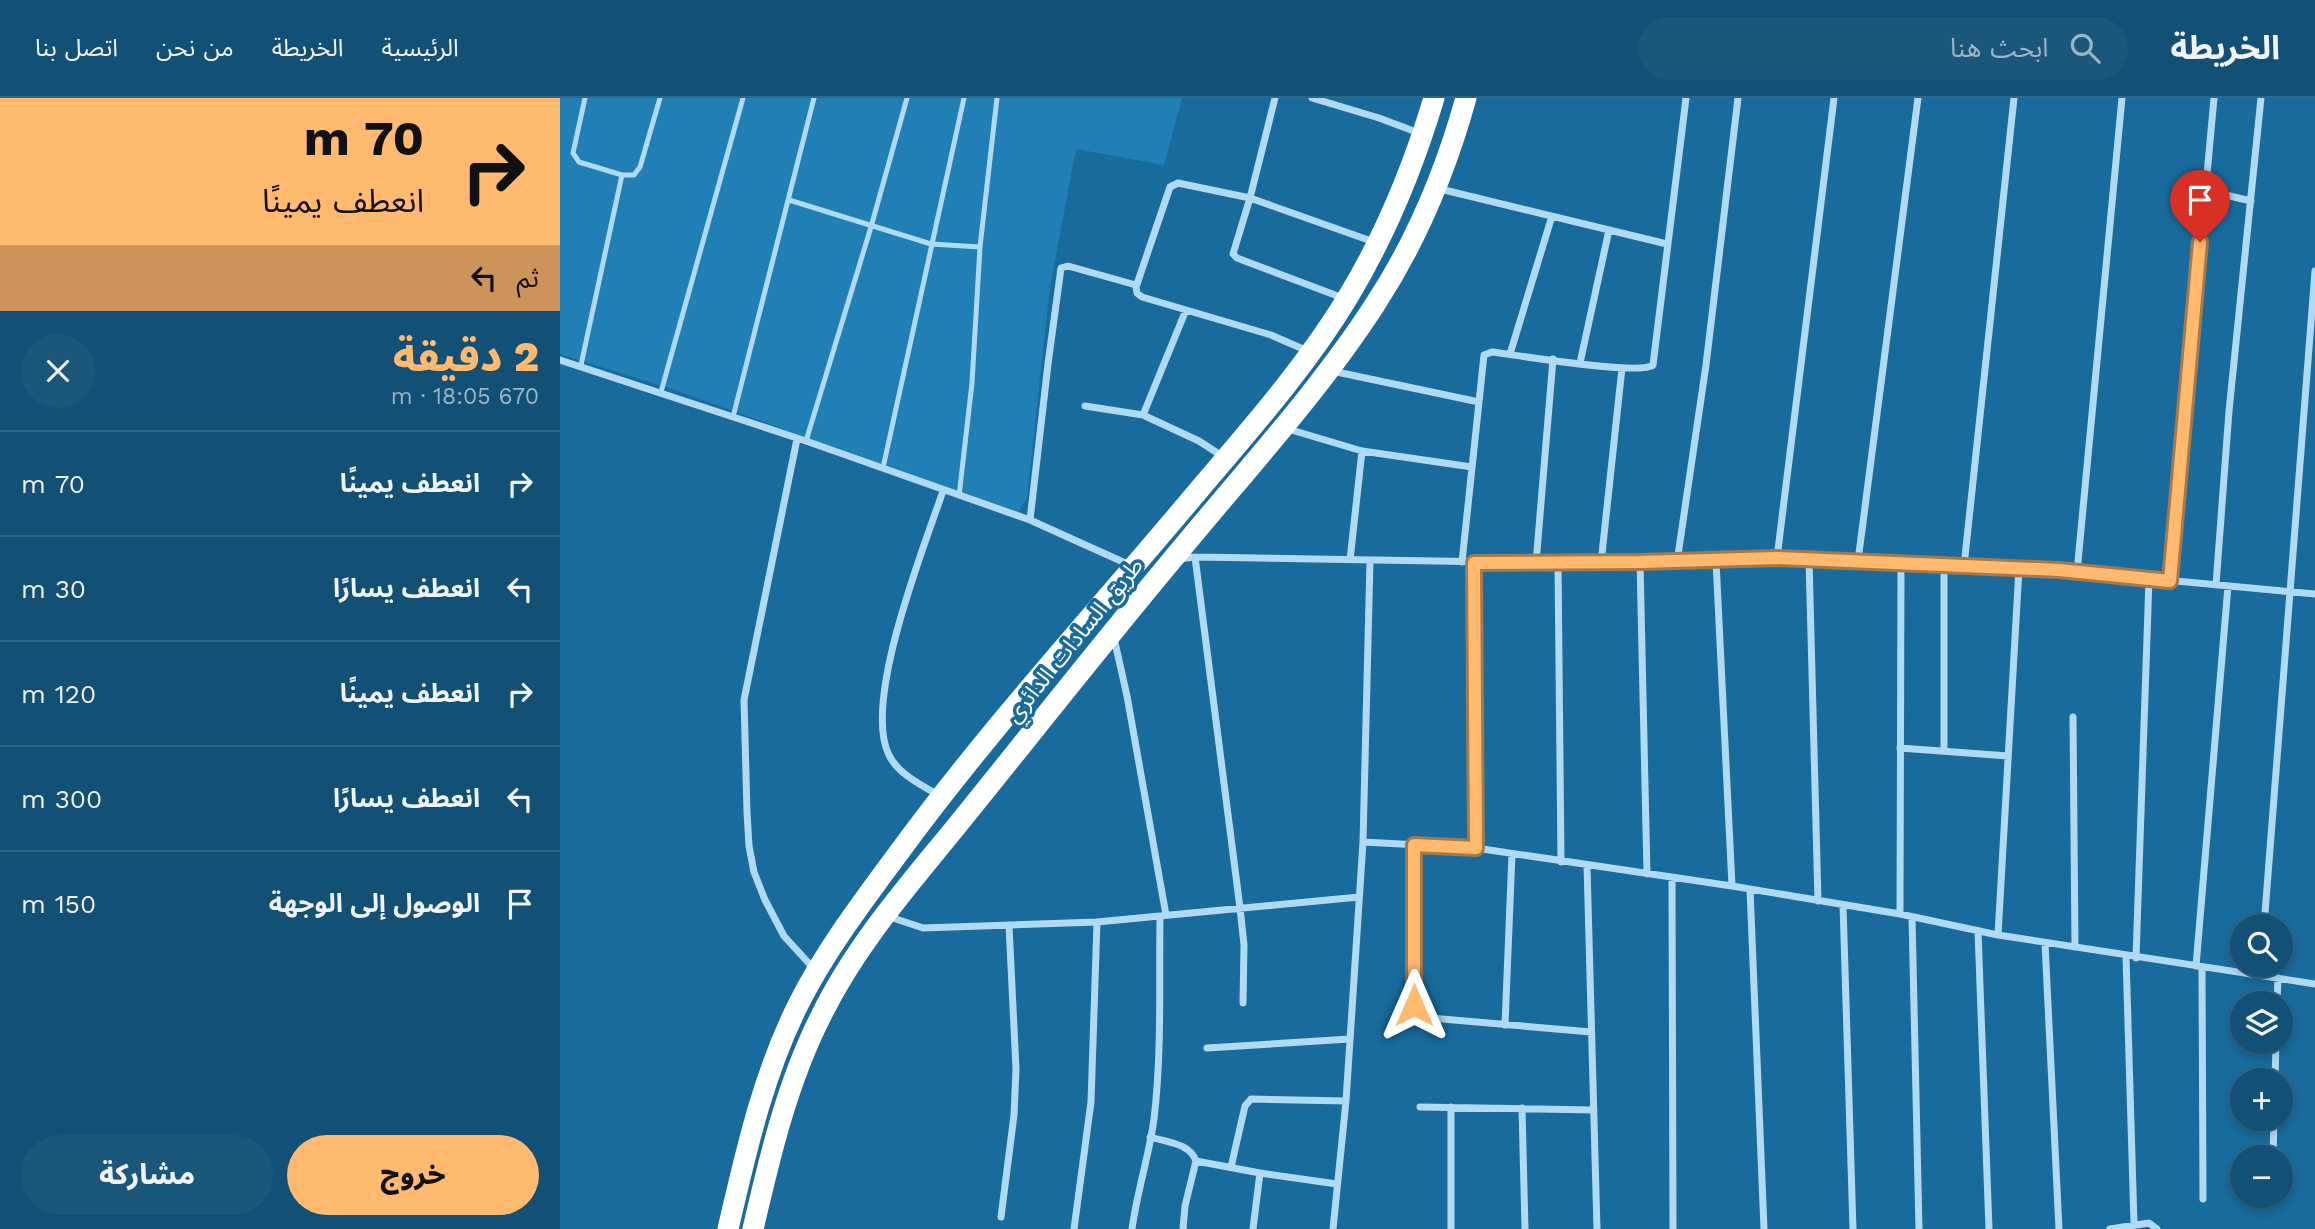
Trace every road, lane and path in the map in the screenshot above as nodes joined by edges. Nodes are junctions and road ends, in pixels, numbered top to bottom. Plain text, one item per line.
1 (585, 98) edge
2 (660, 98) edge
3 (743, 98) edge
4 (814, 98) edge
5 (907, 98) edge
6 (964, 98) edge
7 (996, 98) edge
8 (1275, 98) edge
9 (1312, 98) edge
10 (1434, 98) edge
11 (1466, 98) edge
12 (1686, 98) edge
13 (1738, 98) edge
14 (1834, 98) edge
15 (1918, 98) edge
16 (2014, 98) edge
17 (2122, 98) edge
18 (2214, 98) edge
19 (2261, 98) edge
20 (1423, 135) junction
21 (622, 174) junction
22 (1436, 188) junction
23 (2204, 190) junction
24 (1250, 198) junction
25 (789, 200) junction
26 (2251, 201) junction
27 (1552, 216) junction
28 (871, 227) junction
29 (1609, 230) junction
30 (1377, 243) junction
31 (931, 244) junction
32 (1667, 244) junction
33 (980, 247) junction
34 (2315, 271) edge
35 (1136, 285) junction
36 (1347, 299) junction
37 (1186, 310) junction
38 (1312, 352) junction
39 (1510, 354) junction
40 (1553, 359) junction
41 (560, 360) edge
42 (1580, 363) junction
43 (581, 365) junction
44 (1622, 368) junction
45 (1328, 370) junction
46 (661, 392) junction
47 (1479, 402) junction
48 (1084, 406) dead end
49 (1143, 415) junction
50 (733, 417) junction
51 (1282, 428) junction
52 (797, 439) junction
53 (806, 441) junction
54 (1362, 451) junction
55 (1226, 458) junction
56 (1472, 467) junction
57 (883, 468) junction
58 (943, 491) junction
59 (959, 496) junction
60 (1030, 520) junction
61 (1195, 557) junction
62 (1777, 558) junction
63 (1809, 559) junction
64 (1172, 560) junction
65 (1350, 560) junction
66 (1370, 561) junction
67 (1716, 561) junction
68 (1858, 561) junction
69 (1462, 562) junction
70 (1640, 562) junction
71 (1677, 562) junction
72 (1474, 563) junction
73 (1536, 563) junction
74 (1558, 563) junction
75 (1601, 563) junction
76 (1901, 563) junction
77 (1944, 565) junction
78 (1964, 566) junction
79 (1135, 567) junction
80 (2019, 568) junction
81 (2077, 572) junction
82 (2149, 579) junction
83 (2170, 581) junction
84 (2216, 585) junction
85 (2228, 586) junction
86 (2289, 592) junction
87 (2315, 594) edge
88 (1112, 632) junction
89 (2073, 717) dead end
90 (1900, 748) junction
91 (1944, 751) junction
92 (2008, 756) junction
93 (965, 767) junction
94 (988, 788) junction
95 (940, 796) junction
96 (1363, 842) junction
97 (1414, 845) junction
98 (1476, 848) junction
99 (1512, 854) junction
100 (1561, 862) junction
101 (1587, 866) junction
102 (1647, 874) junction
103 (1672, 878) junction
104 (1732, 886) junction
105 (1750, 890) junction
106 (1359, 897) junction
107 (1818, 901) junction
108 (1843, 905) junction
109 (1240, 908) junction
110 (1900, 914) junction
111 (2265, 914) edge
112 (886, 915) junction
113 (1163, 916) junction
114 (1912, 917) junction
115 (1097, 922) junction
116 (1009, 925) junction
117 (1978, 931) junction
118 (1998, 935) junction
119 (2045, 943) junction
120 (2075, 947) junction
121 (2126, 956) junction
122 (2136, 958) junction
123 (2199, 967) junction
124 (816, 971) junction
125 (2230, 971) edge
126 (2272, 977) edge
127 (2278, 978) junction
128 (2315, 984) edge
129 (2277, 991) edge
130 (1243, 1003) dead end
131 (1505, 1025) junction
132 (1591, 1032) junction
133 (1350, 1039) junction
134 (1207, 1048) dead end
135 (1346, 1101) junction
136 (1420, 1107) dead end
137 (1451, 1107) junction
138 (1522, 1108) junction
139 (1593, 1110) junction
140 (1150, 1137) junction
141 (1196, 1161) junction
142 (1231, 1167) junction
143 (1259, 1173) junction
144 (1337, 1184) junction
145 (2203, 1199) dead end
146 (1000, 1217) dead end
147 (2134, 1224) junction
148 (728, 1229) edge
149 (753, 1229) edge
150 (1074, 1229) edge
151 (1132, 1229) edge
152 (1182, 1229) edge
153 (1253, 1229) edge
154 (1333, 1229) edge
155 (1451, 1229) edge
156 (1525, 1229) edge
157 (1597, 1229) edge
158 (1673, 1229) edge
159 (1764, 1229) edge
160 (1853, 1229) edge
161 (1919, 1229) edge
162 (1989, 1229) edge
163 (2059, 1229) edge
164 (2110, 1229) edge
165 (2157, 1229) edge

1 - 21 lane
2 - 21 lane
3 - 46 lane
4 - 25 lane
5 - 28 lane
6 - 31 lane
7 - 33 lane
8 - 24 street
9 - 20 street
10 - 20 highway, طريق السادات الدائري
11 - 22 highway, طريق السادات الدائري
12 - 32 street
13 - 71 street
14 - 62 street
15 - 68 street
16 - 78 street
17 - 81 street
18 - 23 street
19 - 26 street
20 - 30 highway, طريق السادات الدائري
21 - 43 lane
22 - 27 street
22 - 45 highway, طريق السادات الدائري
23 - 26 street
23 - 83 street
24 - 30 street
24 - 35 street
24 - 36 street
25 - 28 lane
25 - 50 lane
26 - 84 street
27 - 29 street
27 - 39 street
28 - 31 lane
28 - 53 lane
29 - 32 street
29 - 42 street
30 - 36 highway, طريق السادات الدائري
31 - 33 lane
31 - 57 lane
32 - 44 street
33 - 59 lane
34 - 86 street
35 - 37 street
35 - 60 street
36 - 38 highway, طريق السادات الدائري
37 - 38 street
37 - 49 street
38 - 55 highway, طريق السادات الدائري
39 - 40 street
39 - 47 street
40 - 42 street
40 - 73 street
41 - 43 street
42 - 44 street
43 - 46 street
44 - 75 street
45 - 47 street
45 - 51 highway, طريق السادات الدائري
46 - 50 street
47 - 56 street
48 - 49 street
49 - 55 street
50 - 52 street
51 - 54 street
51 - 64 highway, طريق السادات الدائري
52 - 53 street
52 - 124 street
53 - 57 street
54 - 56 street
54 - 65 street
55 - 79 highway, طريق السادات الدائري
56 - 69 street
57 - 58 street
58 - 59 street
58 - 95 street
59 - 60 street
60 - 79 street
61 - 64 street
61 - 65 street
61 - 109 street
62 - 63 street
62 - 67 street
63 - 68 street
63 - 107 street
64 - 88 highway, طريق السادات الدائري
65 - 66 street
66 - 69 street
66 - 96 street
67 - 71 street
67 - 104 street
68 - 76 street
69 - 72 street
70 - 71 street
70 - 75 street
70 - 102 street
72 - 73 street
72 - 98 street
73 - 74 street
74 - 75 street
74 - 100 street
76 - 77 street
76 - 90 street
77 - 78 street
77 - 91 street
78 - 80 street
79 - 93 highway, طريق السادات الدائري
80 - 81 street
80 - 92 street
81 - 82 street
82 - 83 street
82 - 122 street
83 - 84 street
84 - 85 street
85 - 86 street
85 - 123 street
86 - 87 street
86 - 111 street
88 - 94 highway, طريق السادات الدائري
88 - 113 street
89 - 120 street
90 - 91 street
90 - 110 street
91 - 92 street
92 - 118 street
93 - 94 highway
93 - 95 highway, طريق السادات الدائري
94 - 112 highway, طريق السادات الدائري
95 - 124 highway, طريق السادات الدائري
96 - 97 street
96 - 106 street
97 - 98 street
97 - 131 street
98 - 99 street
99 - 100 street
99 - 131 street
100 - 101 street
101 - 102 street
101 - 132 street
102 - 103 street
103 - 104 street
103 - 158 street
104 - 105 street
105 - 107 street
105 - 159 street
106 - 109 street
106 - 133 street
107 - 108 street
108 - 110 street
108 - 160 street
109 - 113 street
109 - 130 street
110 - 114 street
112 - 116 street
112 - 149 highway, طريق السادات الدائري
113 - 115 street
113 - 140 street
114 - 117 street
114 - 161 street
115 - 116 street
115 - 150 street
116 - 146 street
117 - 118 street
117 - 162 street
118 - 119 street
119 - 120 street
119 - 163 street
120 - 121 street
121 - 122 street
121 - 147 street
122 - 123 street
123 - 125 street
123 - 145 street
124 - 148 highway, طريق السادات الدائري
126 - 127 street
127 - 128 street
127 - 129 street
131 - 132 street
132 - 139 street
133 - 134 street
133 - 135 street
135 - 142 street
135 - 144 street
136 - 137 street
137 - 138 street
137 - 155 street
138 - 139 street
138 - 156 street
139 - 157 street
140 - 141 street
140 - 151 street
141 - 142 street
141 - 152 street
142 - 143 street
143 - 144 street
143 - 153 street
144 - 154 street
147 - 164 street
147 - 165 street

